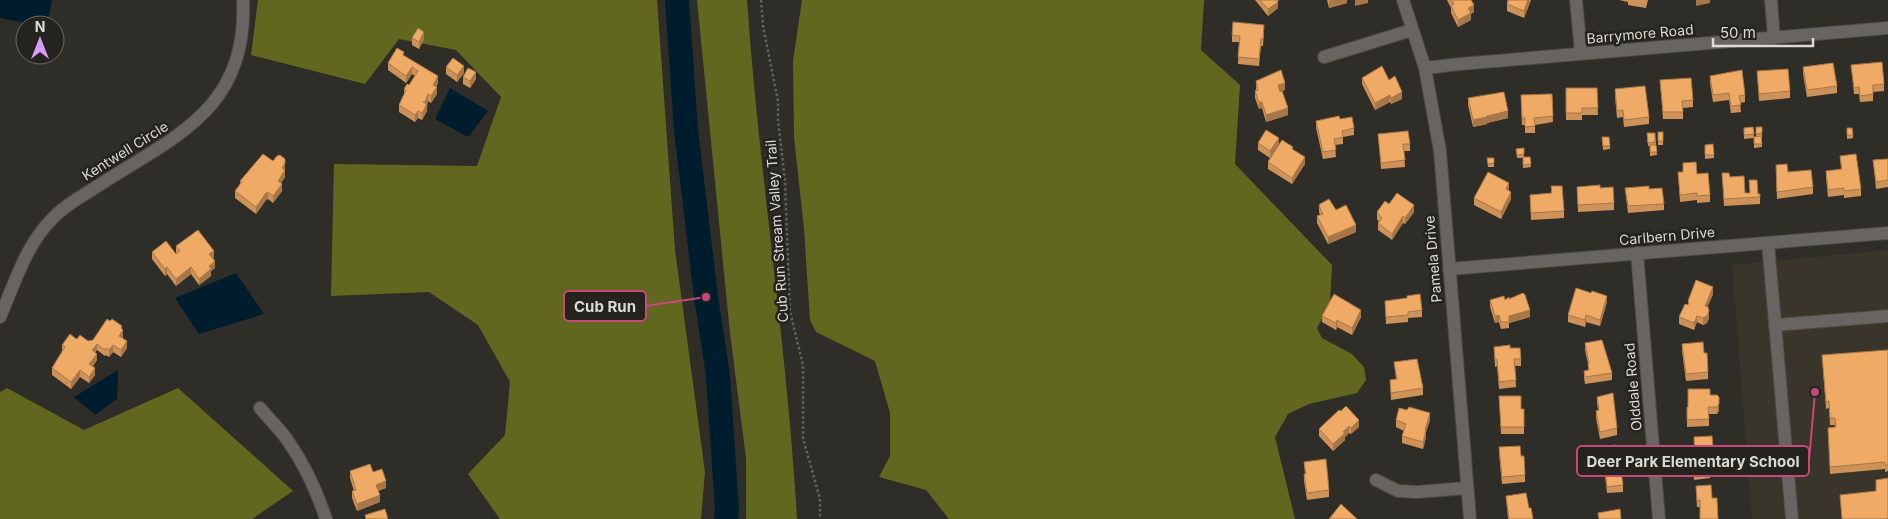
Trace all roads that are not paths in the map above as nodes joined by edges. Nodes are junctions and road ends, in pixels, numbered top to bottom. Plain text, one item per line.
1 (243, 0) edge
2 (1403, 0) edge
3 (1576, 0) edge
4 (1771, 0) edge
5 (1888, 28) edge
6 (1412, 30) junction
7 (1774, 38) junction
8 (1581, 53) junction
9 (1324, 57) dead end
10 (1425, 68) junction
11 (1888, 233) edge
12 (1768, 243) junction
13 (1637, 254) junction
14 (1450, 269) junction
15 (1888, 316) edge
16 (0, 317) edge
17 (1776, 325) junction
18 (260, 408) dead end
19 (1376, 480) dead end
20 (1467, 488) junction
21 (326, 519) edge
22 (1470, 519) edge
23 (1659, 519) edge
24 (1792, 519) edge

1 - 16 street, Kentwell Circle
2 - 6 street, Pamela Drive
3 - 8 street
4 - 7 street
5 - 7 street, Barrymore Road
6 - 9 street
6 - 10 street, Pamela Drive
7 - 8 street, Barrymore Road
8 - 10 street, Barrymore Road
10 - 14 street, Pamela Drive
11 - 12 street, Carlbern Drive
12 - 13 street, Carlbern Drive
12 - 17 street
13 - 14 street, Carlbern Drive
13 - 23 street, Olddale Road
14 - 20 street, Pamela Drive
15 - 17 street
17 - 24 street
18 - 21 street
19 - 20 street
20 - 22 street, Pamela Drive

